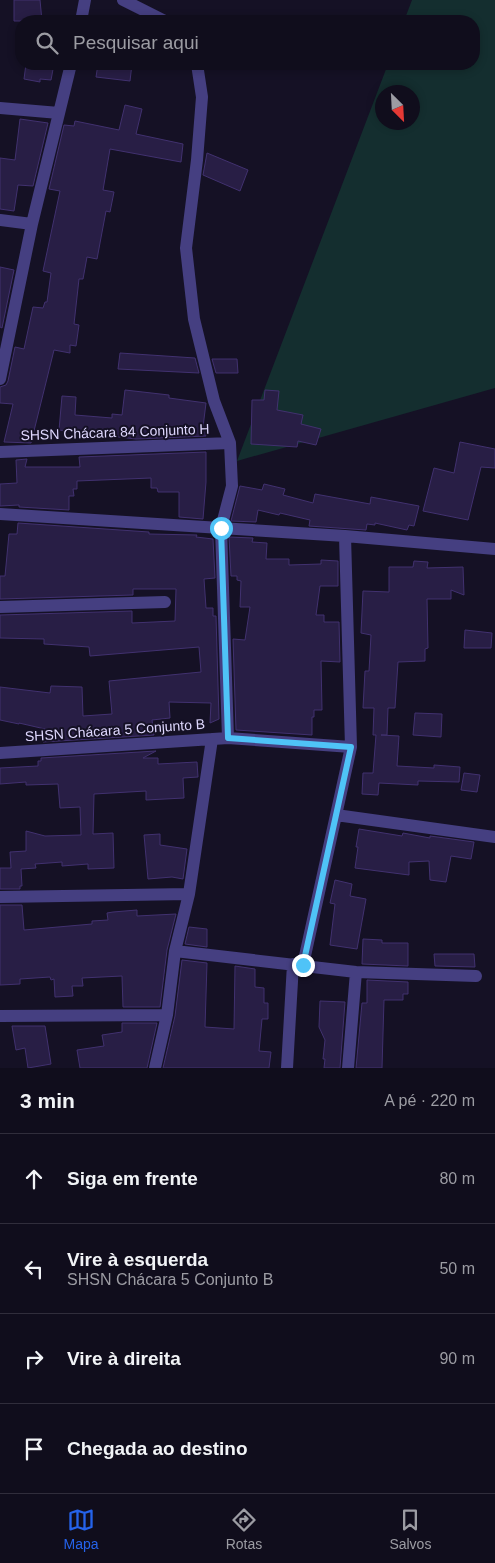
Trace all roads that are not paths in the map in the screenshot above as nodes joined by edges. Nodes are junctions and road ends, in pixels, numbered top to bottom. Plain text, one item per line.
1 (85, 0) edge
2 (123, 0) edge
3 (81, 15) edge
4 (153, 15) edge
5 (70, 70) edge
6 (199, 70) edge
7 (0, 108) edge
8 (60, 113) junction
9 (0, 220) edge
10 (32, 224) junction
11 (6, 328) edge
12 (0, 379) edge
13 (230, 443) junction
14 (0, 452) edge
15 (0, 514) edge
16 (221, 528) junction
17 (345, 536) junction
18 (495, 549) edge
19 (165, 602) dead end
20 (0, 607) edge
21 (228, 738) junction
22 (212, 739) junction
23 (351, 747) junction
24 (0, 753) edge
25 (336, 815) junction
26 (495, 837) edge
27 (189, 894) junction
28 (0, 897) edge
29 (175, 951) junction
30 (298, 964) junction
31 (356, 972) junction
32 (476, 976) dead end
33 (167, 1015) junction
34 (0, 1016) edge
35 (155, 1068) edge
36 (287, 1068) edge
37 (348, 1068) edge

1 - 3 street
2 - 4 street
5 - 8 street
6 - 13 street
7 - 8 street
8 - 10 street
9 - 10 street
10 - 11 street
11 - 12 street
13 - 14 street, SHSN Chácara 84 Conjunto H
13 - 16 street
15 - 16 street
16 - 17 street
16 - 21 street
17 - 18 street
17 - 23 street
19 - 20 street
21 - 22 street, SHSN Chácara 5 Conjunto B
21 - 23 street, SHSN Chácara 5 Conjunto B
22 - 24 street, SHSN Chácara 5 Conjunto B
22 - 27 street
23 - 25 street
25 - 26 street
25 - 30 street
27 - 28 street
27 - 29 street
29 - 30 street
29 - 33 street
30 - 31 street
30 - 36 street
31 - 32 street
31 - 37 street
33 - 34 street
33 - 35 street

